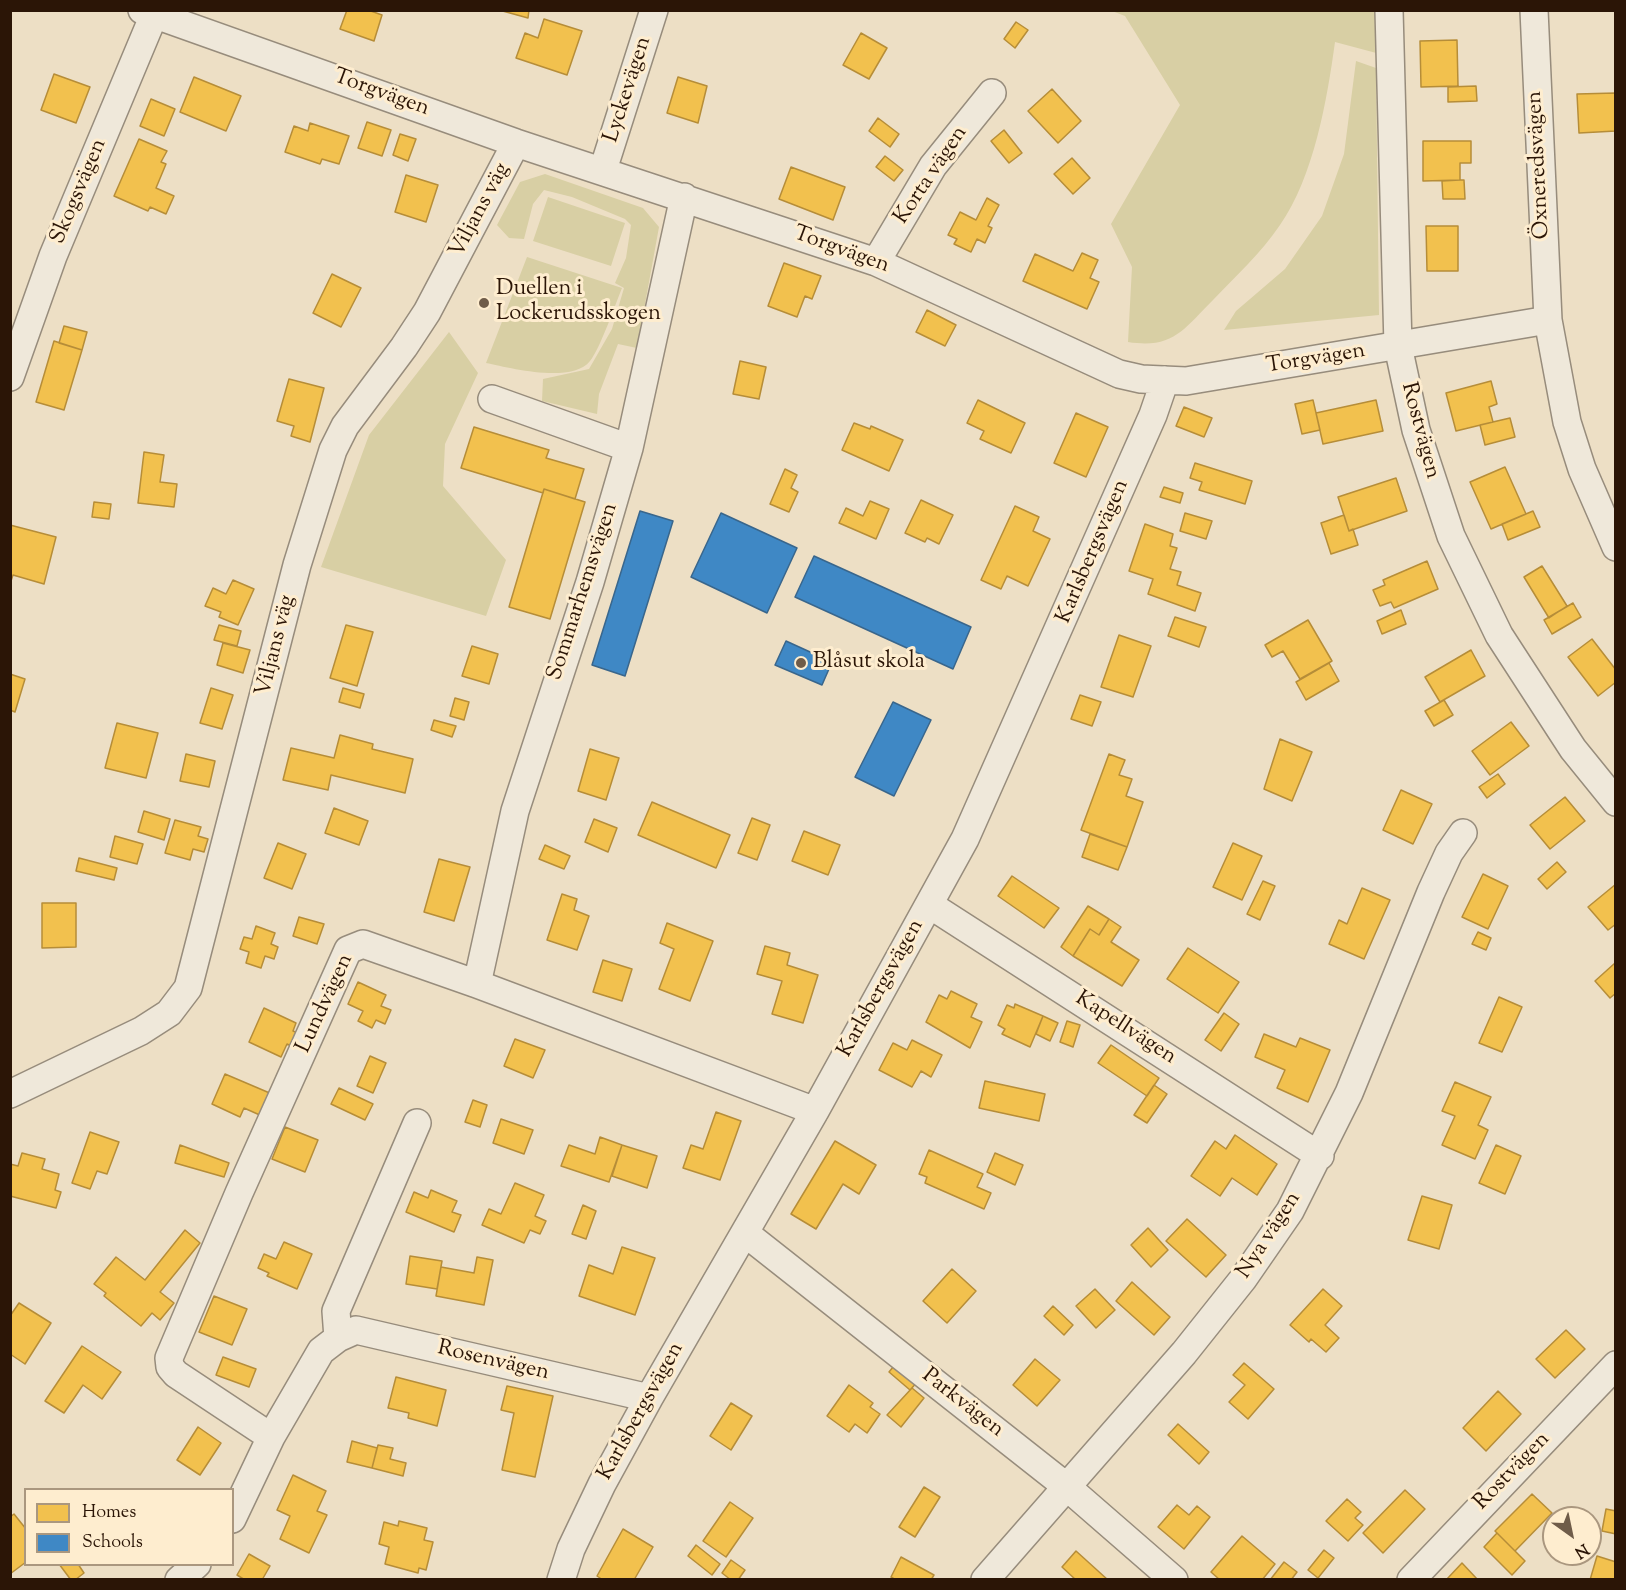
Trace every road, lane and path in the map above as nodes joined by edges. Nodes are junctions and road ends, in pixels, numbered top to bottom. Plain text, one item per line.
1 (654, 10) edge
2 (1389, 10) edge
3 (1534, 10) edge
4 (151, 12) edge
5 (992, 93) dead end
6 (516, 143) junction
7 (603, 170) junction
8 (684, 197) junction
9 (876, 262) junction
10 (1548, 320) junction
11 (1398, 346) junction
12 (10, 377) edge
13 (1166, 380) junction
14 (492, 399) dead end
15 (629, 448) junction
16 (1616, 547) edge
17 (1616, 802) edge
18 (1462, 833) dead end
19 (930, 905) junction
20 (477, 984) junction
21 (10, 1094) edge
22 (814, 1111) junction
23 (417, 1123) dead end
24 (1320, 1156) junction
25 (746, 1233) junction
26 (338, 1338) junction
27 (1616, 1365) edge
28 (649, 1398) junction
29 (271, 1437) junction
30 (1067, 1487) junction
31 (234, 1515) edge
32 (195, 1566) edge
33 (179, 1580) edge
34 (561, 1580) edge
35 (985, 1580) edge
36 (1174, 1580) edge
37 (1411, 1580) edge

1 - 7 street, Lyckevägen
2 - 11 street, Rostvägen
3 - 10 street, Öxneredsvägen
4 - 6 street, Torgvägen
4 - 12 street, Skogsvägen
5 - 9 street, Korta vägen
6 - 7 street, Torgvägen
6 - 21 street, Viljans väg
7 - 8 street, Torgvägen
8 - 9 street, Torgvägen
8 - 15 street, Sommarhemsvägen
9 - 13 street, Torgvägen
10 - 11 street, Torgvägen
10 - 16 street, Öxneredsvägen
11 - 13 street, Torgvägen
11 - 17 street, Rostvägen
13 - 19 street, Karlsbergsvägen
14 - 15 street
15 - 20 street, Sommarhemsvägen
18 - 24 street, Nya vägen
19 - 22 street, Karlsbergsvägen
19 - 24 street, Kapellvägen
20 - 22 street, Lundvägen
20 - 29 street, Lundvägen
22 - 25 street, Karlsbergsvägen
23 - 26 street
24 - 30 street, Nya vägen
25 - 28 street, Karlsbergsvägen
25 - 30 street, Parkvägen
26 - 28 street, Rosenvägen
26 - 29 street
27 - 37 street, Rostvägen
28 - 34 street, Karlsbergsvägen
29 - 31 street
30 - 35 street, Nya vägen
30 - 36 street, Parkvägen
32 - 33 street

